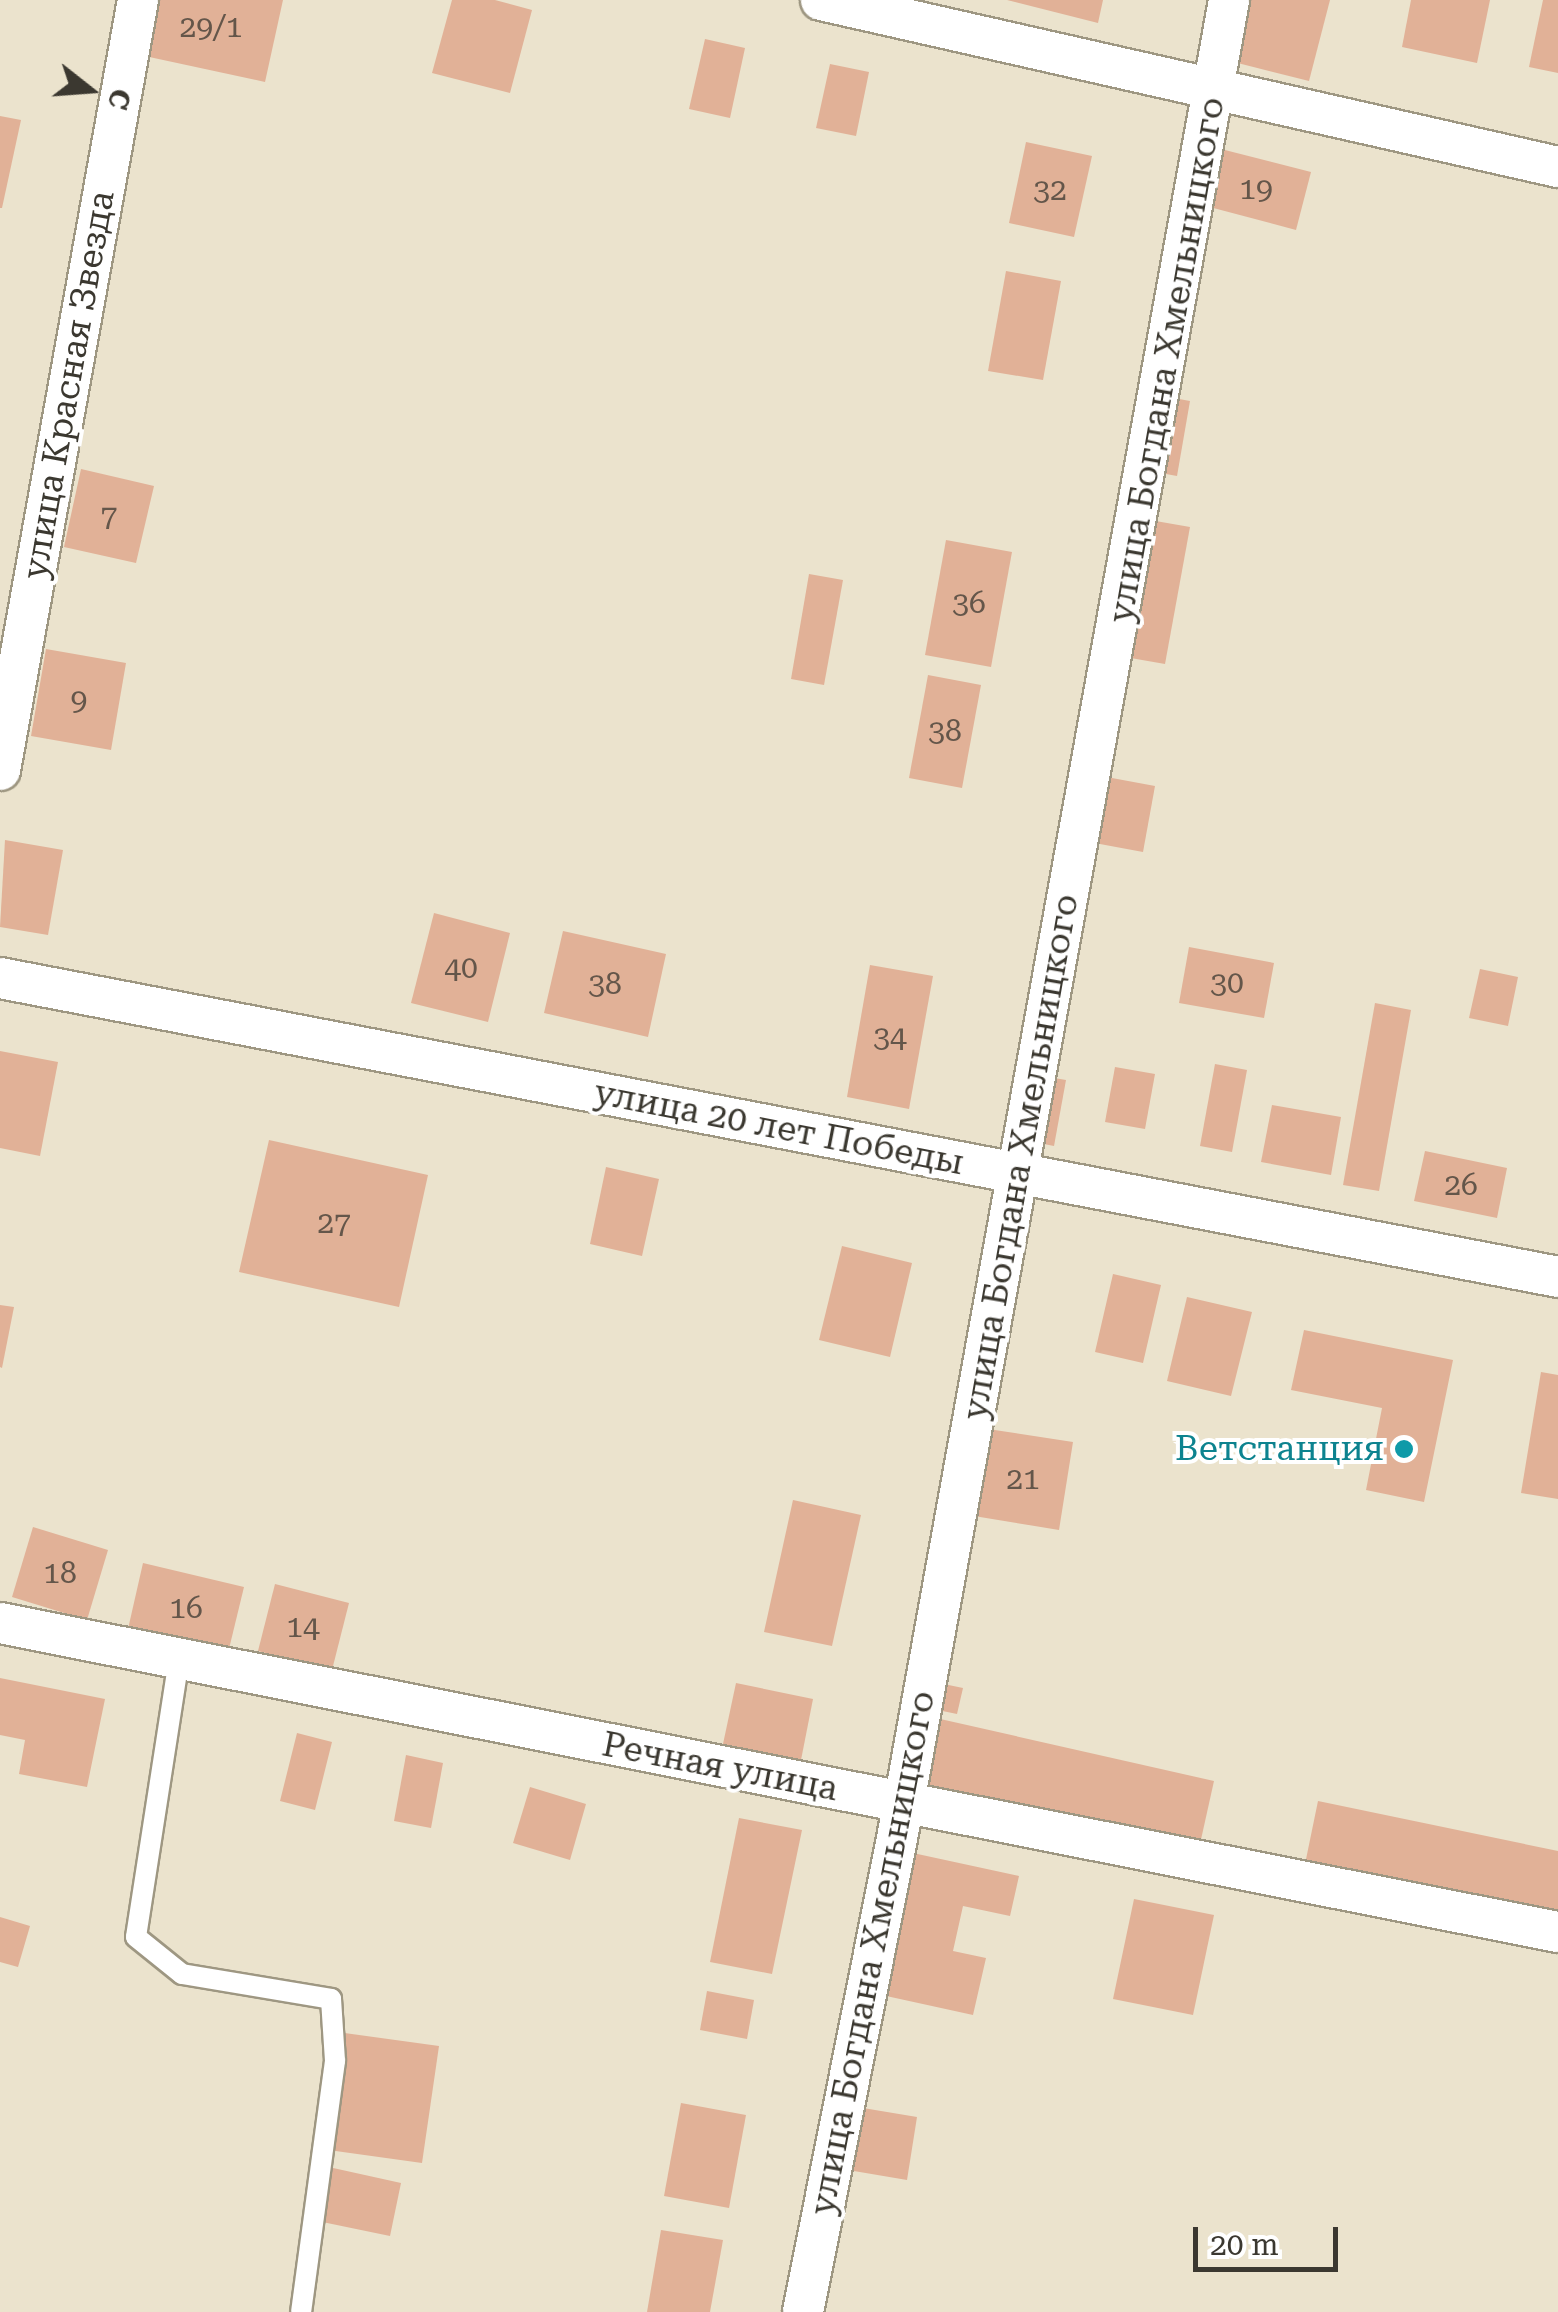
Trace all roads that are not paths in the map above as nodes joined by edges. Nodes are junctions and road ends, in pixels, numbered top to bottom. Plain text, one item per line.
1 (138, 0) edge
2 (821, 0) edge
3 (1229, 0) edge
4 (1218, 88) junction
5 (1558, 167) edge
6 (0, 770) edge
7 (0, 978) edge
8 (1017, 1174) junction
9 (1558, 1277) edge
10 (0, 1623) edge
11 (179, 1659) junction
12 (904, 1804) junction
13 (1558, 1932) edge
14 (301, 2312) edge
15 (803, 2312) edge

1 - 6 street, улица Красная Звезда
2 - 4 street
3 - 4 street, улица Богдана Хмельницкого
4 - 5 street
4 - 8 street, улица Богдана Хмельницкого
7 - 8 street, улица 20 лет Победы
8 - 9 street, улица 20 лет Победы
8 - 12 street, улица Богдана Хмельницкого
10 - 11 street, Речная улица
11 - 12 street, Речная улица
11 - 14 lane
12 - 13 street, Речная улица
12 - 15 street, улица Богдана Хмельницкого

